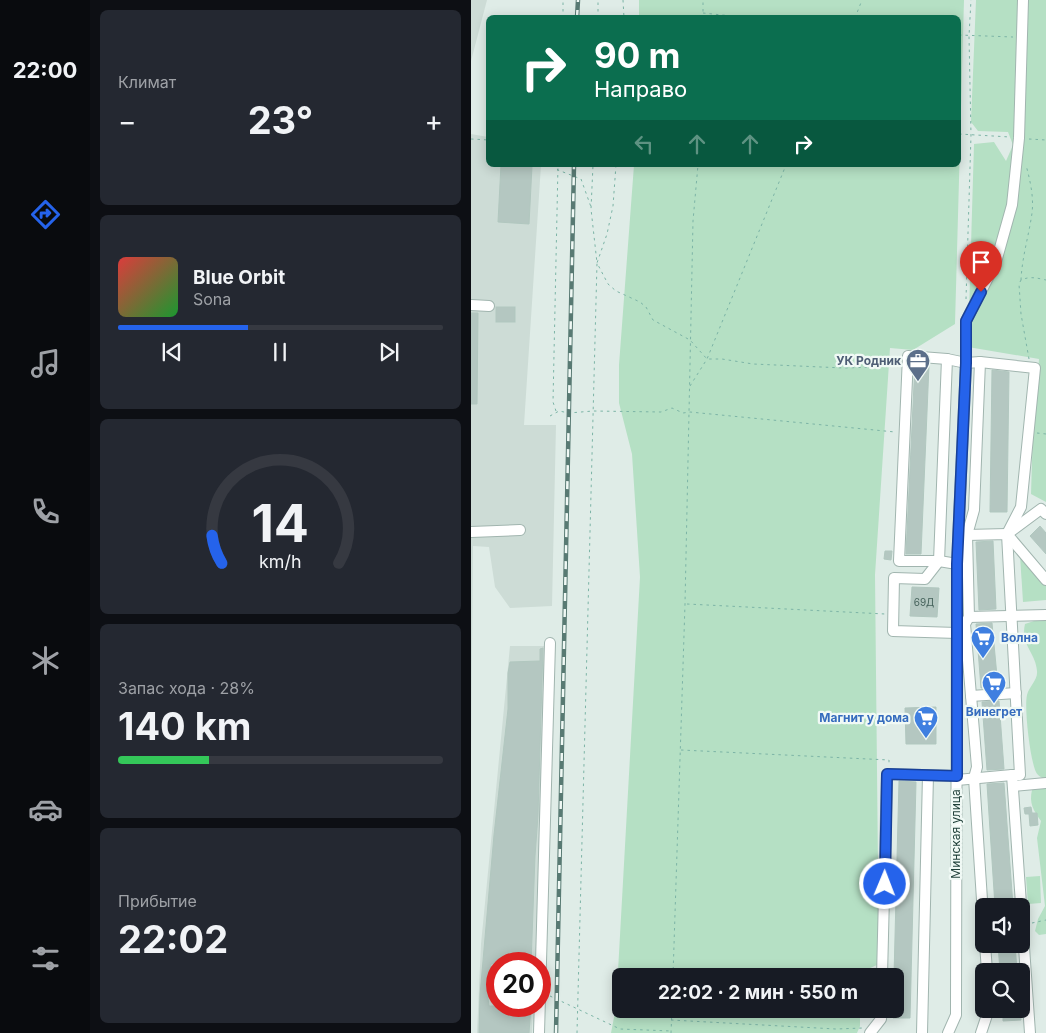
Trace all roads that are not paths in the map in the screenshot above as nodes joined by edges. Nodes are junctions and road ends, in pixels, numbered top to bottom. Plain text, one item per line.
1 (1023, 0) edge
2 (471, 305) edge
3 (489, 306) dead end
4 (947, 359) junction
5 (980, 362) junction
6 (966, 363) junction
7 (1046, 514) edge
8 (520, 530) dead end
9 (471, 532) edge
10 (1007, 534) junction
11 (967, 535) junction
12 (939, 561) junction
13 (957, 564) junction
14 (1046, 580) edge
15 (1046, 615) edge
16 (1012, 616) junction
17 (969, 617) junction
18 (957, 633) junction
19 (550, 643) dead end
20 (1016, 693) junction
21 (971, 696) junction
22 (928, 775) junction
23 (1012, 775) junction
24 (957, 778) junction
25 (974, 778) junction
26 (1046, 783) edge
27 (1013, 786) junction
28 (982, 898) edge
29 (882, 968) edge
30 (881, 1018) edge
31 (986, 1018) edge
32 (872, 1030) edge
33 (539, 1033) edge
34 (922, 1033) edge
35 (948, 1033) edge
36 (981, 1033) edge
37 (1030, 1033) edge

1 - 6 street, Минская улица
2 - 3 street
4 - 6 street
4 - 12 street
4 - 12 street
5 - 6 street
5 - 10 street
5 - 11 street
6 - 13 street, Минская улица
7 - 10 street
8 - 9 street
10 - 11 street
10 - 14 street
10 - 16 street
11 - 17 street
12 - 13 street
12 - 18 street
13 - 18 street, Минская улица
15 - 16 street
16 - 17 street
16 - 20 street
17 - 21 street
18 - 24 street, Минская улица
19 - 33 street
20 - 21 street
20 - 23 street
21 - 25 street
22 - 24 street
22 - 29 street
22 - 34 street
23 - 25 street
23 - 27 street
24 - 25 street
24 - 35 street, Минская улица
25 - 28 street
26 - 27 street
27 - 37 street
30 - 32 street
31 - 36 street

